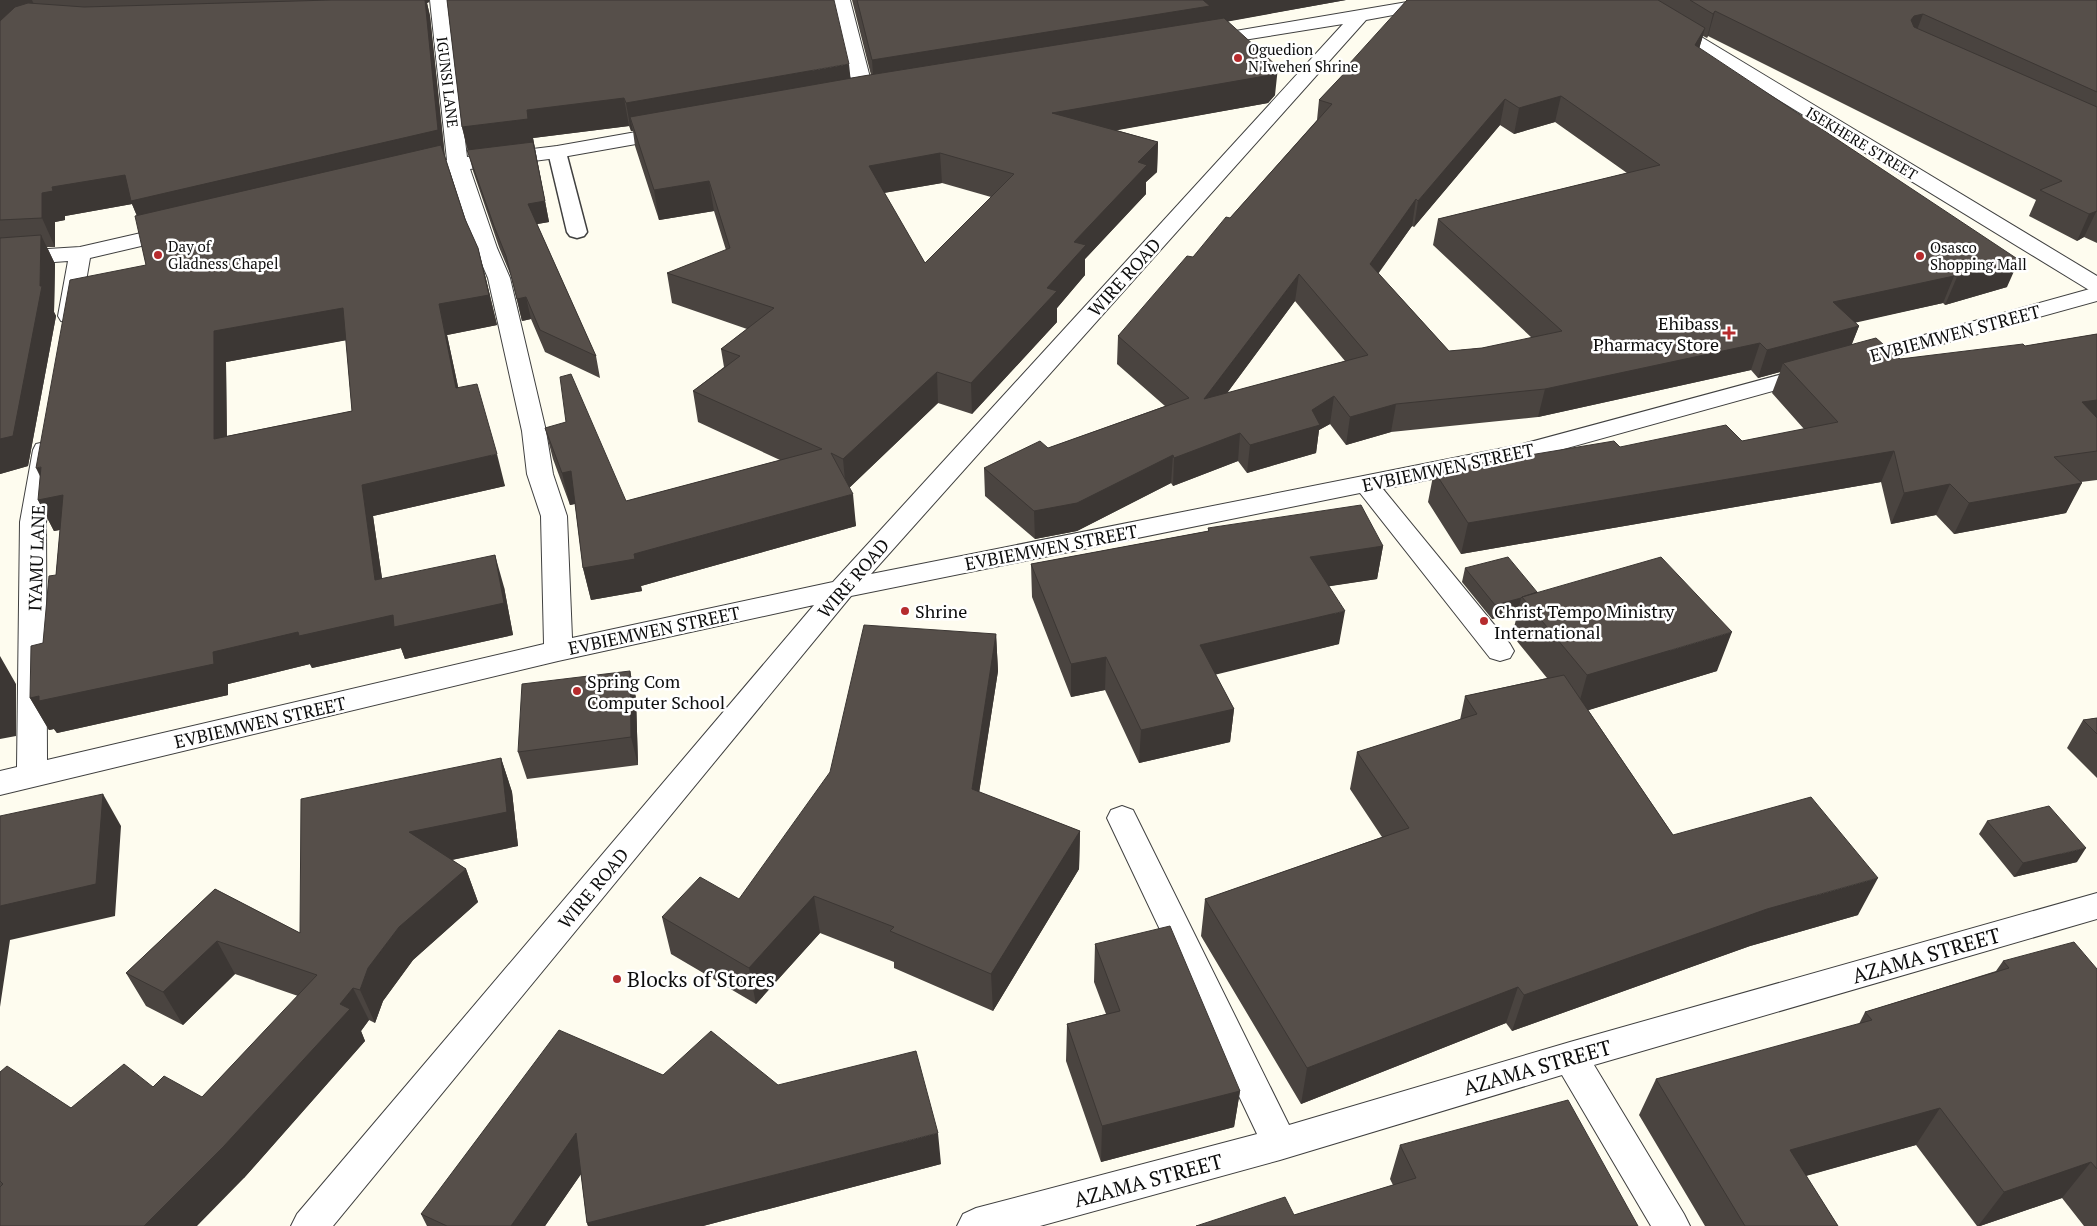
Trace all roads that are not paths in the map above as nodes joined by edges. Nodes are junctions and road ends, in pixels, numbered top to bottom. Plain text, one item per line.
1 (841, 0) edge
2 (1448, 0) edge
3 (1628, 0) edge
4 (433, 6) edge
5 (1360, 16) junction
6 (1186, 44) edge
7 (865, 97) edge
8 (692, 128) edge
9 (557, 152) junction
10 (458, 164) junction
11 (390, 180) edge
12 (196, 226) edge
13 (577, 232) dead end
14 (80, 254) junction
15 (0, 259) edge
16 (2097, 285) edge
17 (2097, 294) edge
18 (65, 340) edge
19 (50, 426) edge
20 (1366, 484) junction
21 (842, 589) junction
22 (1500, 651) dead end
23 (558, 652) junction
24 (32, 776) junction
25 (0, 784) edge
26 (1122, 818) dead end
27 (2097, 906) edge
28 (1570, 1057) junction
29 (1280, 1144) junction
30 (310, 1226) edge
31 (976, 1226) edge
32 (1671, 1226) edge

1 - 7 street
2 - 5 street
3 - 16 street, ISEKHERE STREET
4 - 10 street, IGUNSI LANE
5 - 6 street
5 - 21 street, WIRE ROAD
8 - 9 street
9 - 10 street
9 - 13 lane
10 - 11 street
10 - 23 street, IGUNSI LANE
12 - 14 street
14 - 15 street
14 - 18 street
17 - 20 street, EVBIEMWEN STREET
19 - 24 street, IYAMU LANE
20 - 21 street, EVBIEMWEN STREET
20 - 22 street
21 - 23 street, EVBIEMWEN STREET
21 - 30 street, WIRE ROAD
23 - 24 street, EVBIEMWEN STREET
24 - 25 street, EVBIEMWEN STREET
26 - 29 street
27 - 28 street, AZAMA STREET
28 - 29 street, AZAMA STREET
28 - 32 street
29 - 31 street, AZAMA STREET

